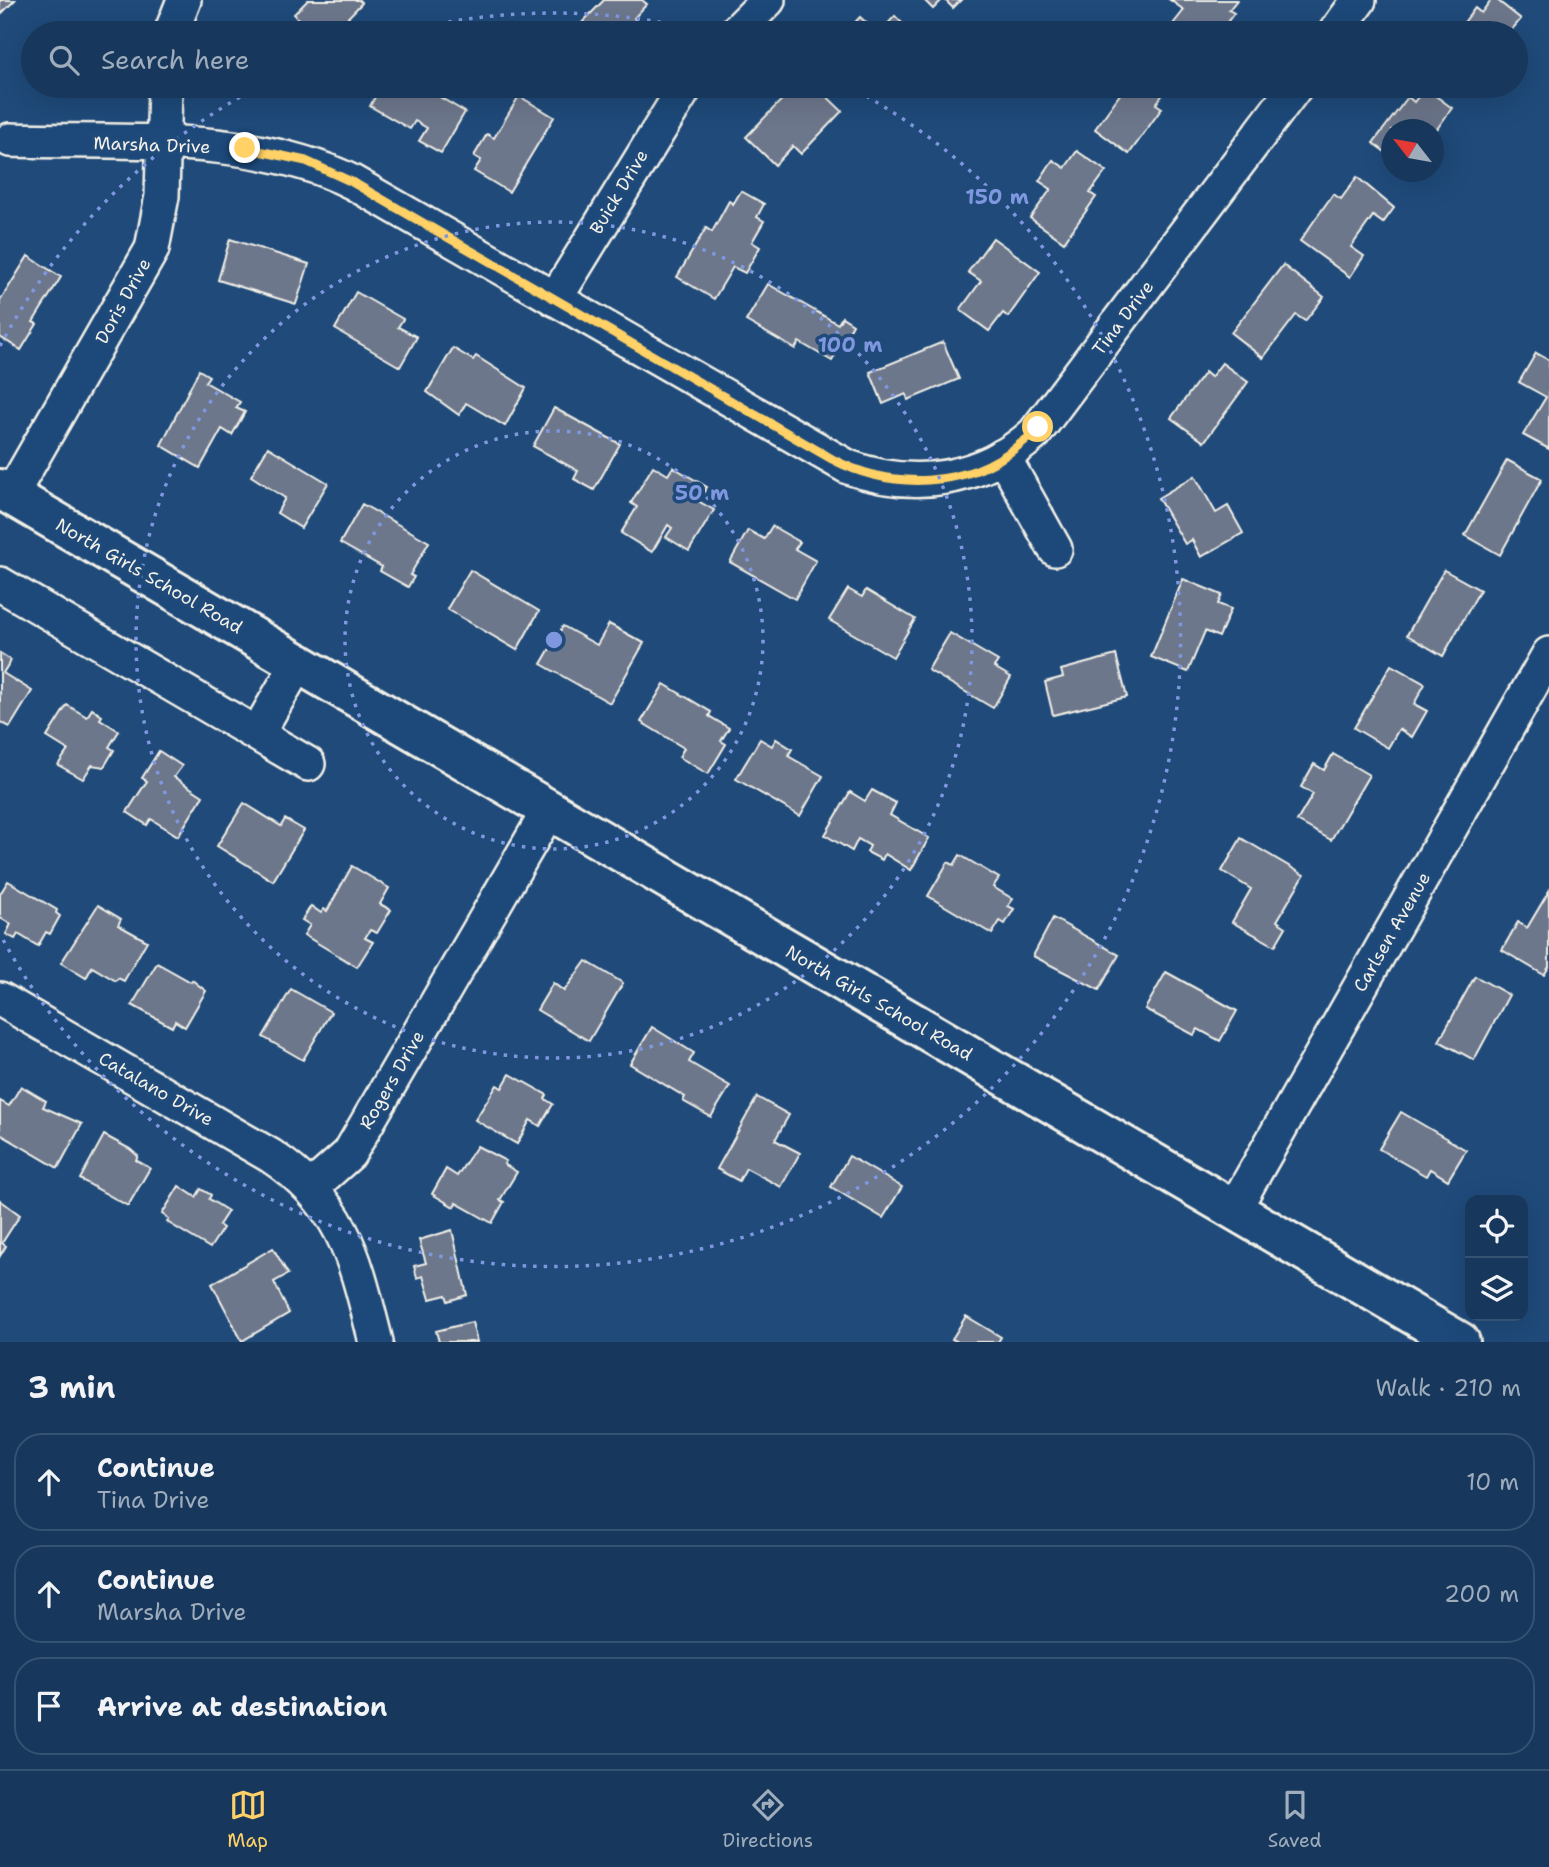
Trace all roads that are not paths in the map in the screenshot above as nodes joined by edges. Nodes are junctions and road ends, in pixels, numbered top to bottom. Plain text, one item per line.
1 (184, 0) edge
2 (768, 0) edge
3 (1359, 0) edge
4 (176, 21) edge
5 (747, 21) edge
6 (1344, 21) edge
7 (164, 98) edge
8 (679, 98) edge
9 (1287, 98) edge
10 (10, 140) dead end
11 (162, 145) junction
12 (555, 299) junction
13 (1003, 456) junction
14 (6, 492) edge
15 (1055, 549) dead end
16 (0, 584) edge
17 (1549, 654) edge
18 (298, 663) junction
19 (257, 734) junction
20 (308, 764) dead end
21 (549, 810) junction
22 (0, 999) edge
23 (308, 1185) junction
24 (1234, 1209) junction
25 (376, 1342) edge
26 (1460, 1342) edge

1 - 4 street
2 - 5 street
3 - 6 street
7 - 11 street, Doris Drive
8 - 12 street, Buick Drive
9 - 13 street, Tina Drive
10 - 11 street, Marsha Drive
11 - 12 street, Marsha Drive
11 - 14 street, Doris Drive
12 - 13 street, Marsha Drive
13 - 15 street
14 - 18 main road, North Girls School Road
16 - 19 street
17 - 24 street, Carlsen Avenue
18 - 19 street
18 - 21 main road, North Girls School Road
19 - 20 street
21 - 23 street, Rogers Drive
21 - 24 main road, North Girls School Road
22 - 23 street, Catalano Drive
23 - 25 street
24 - 26 main road, North Girls School Road

